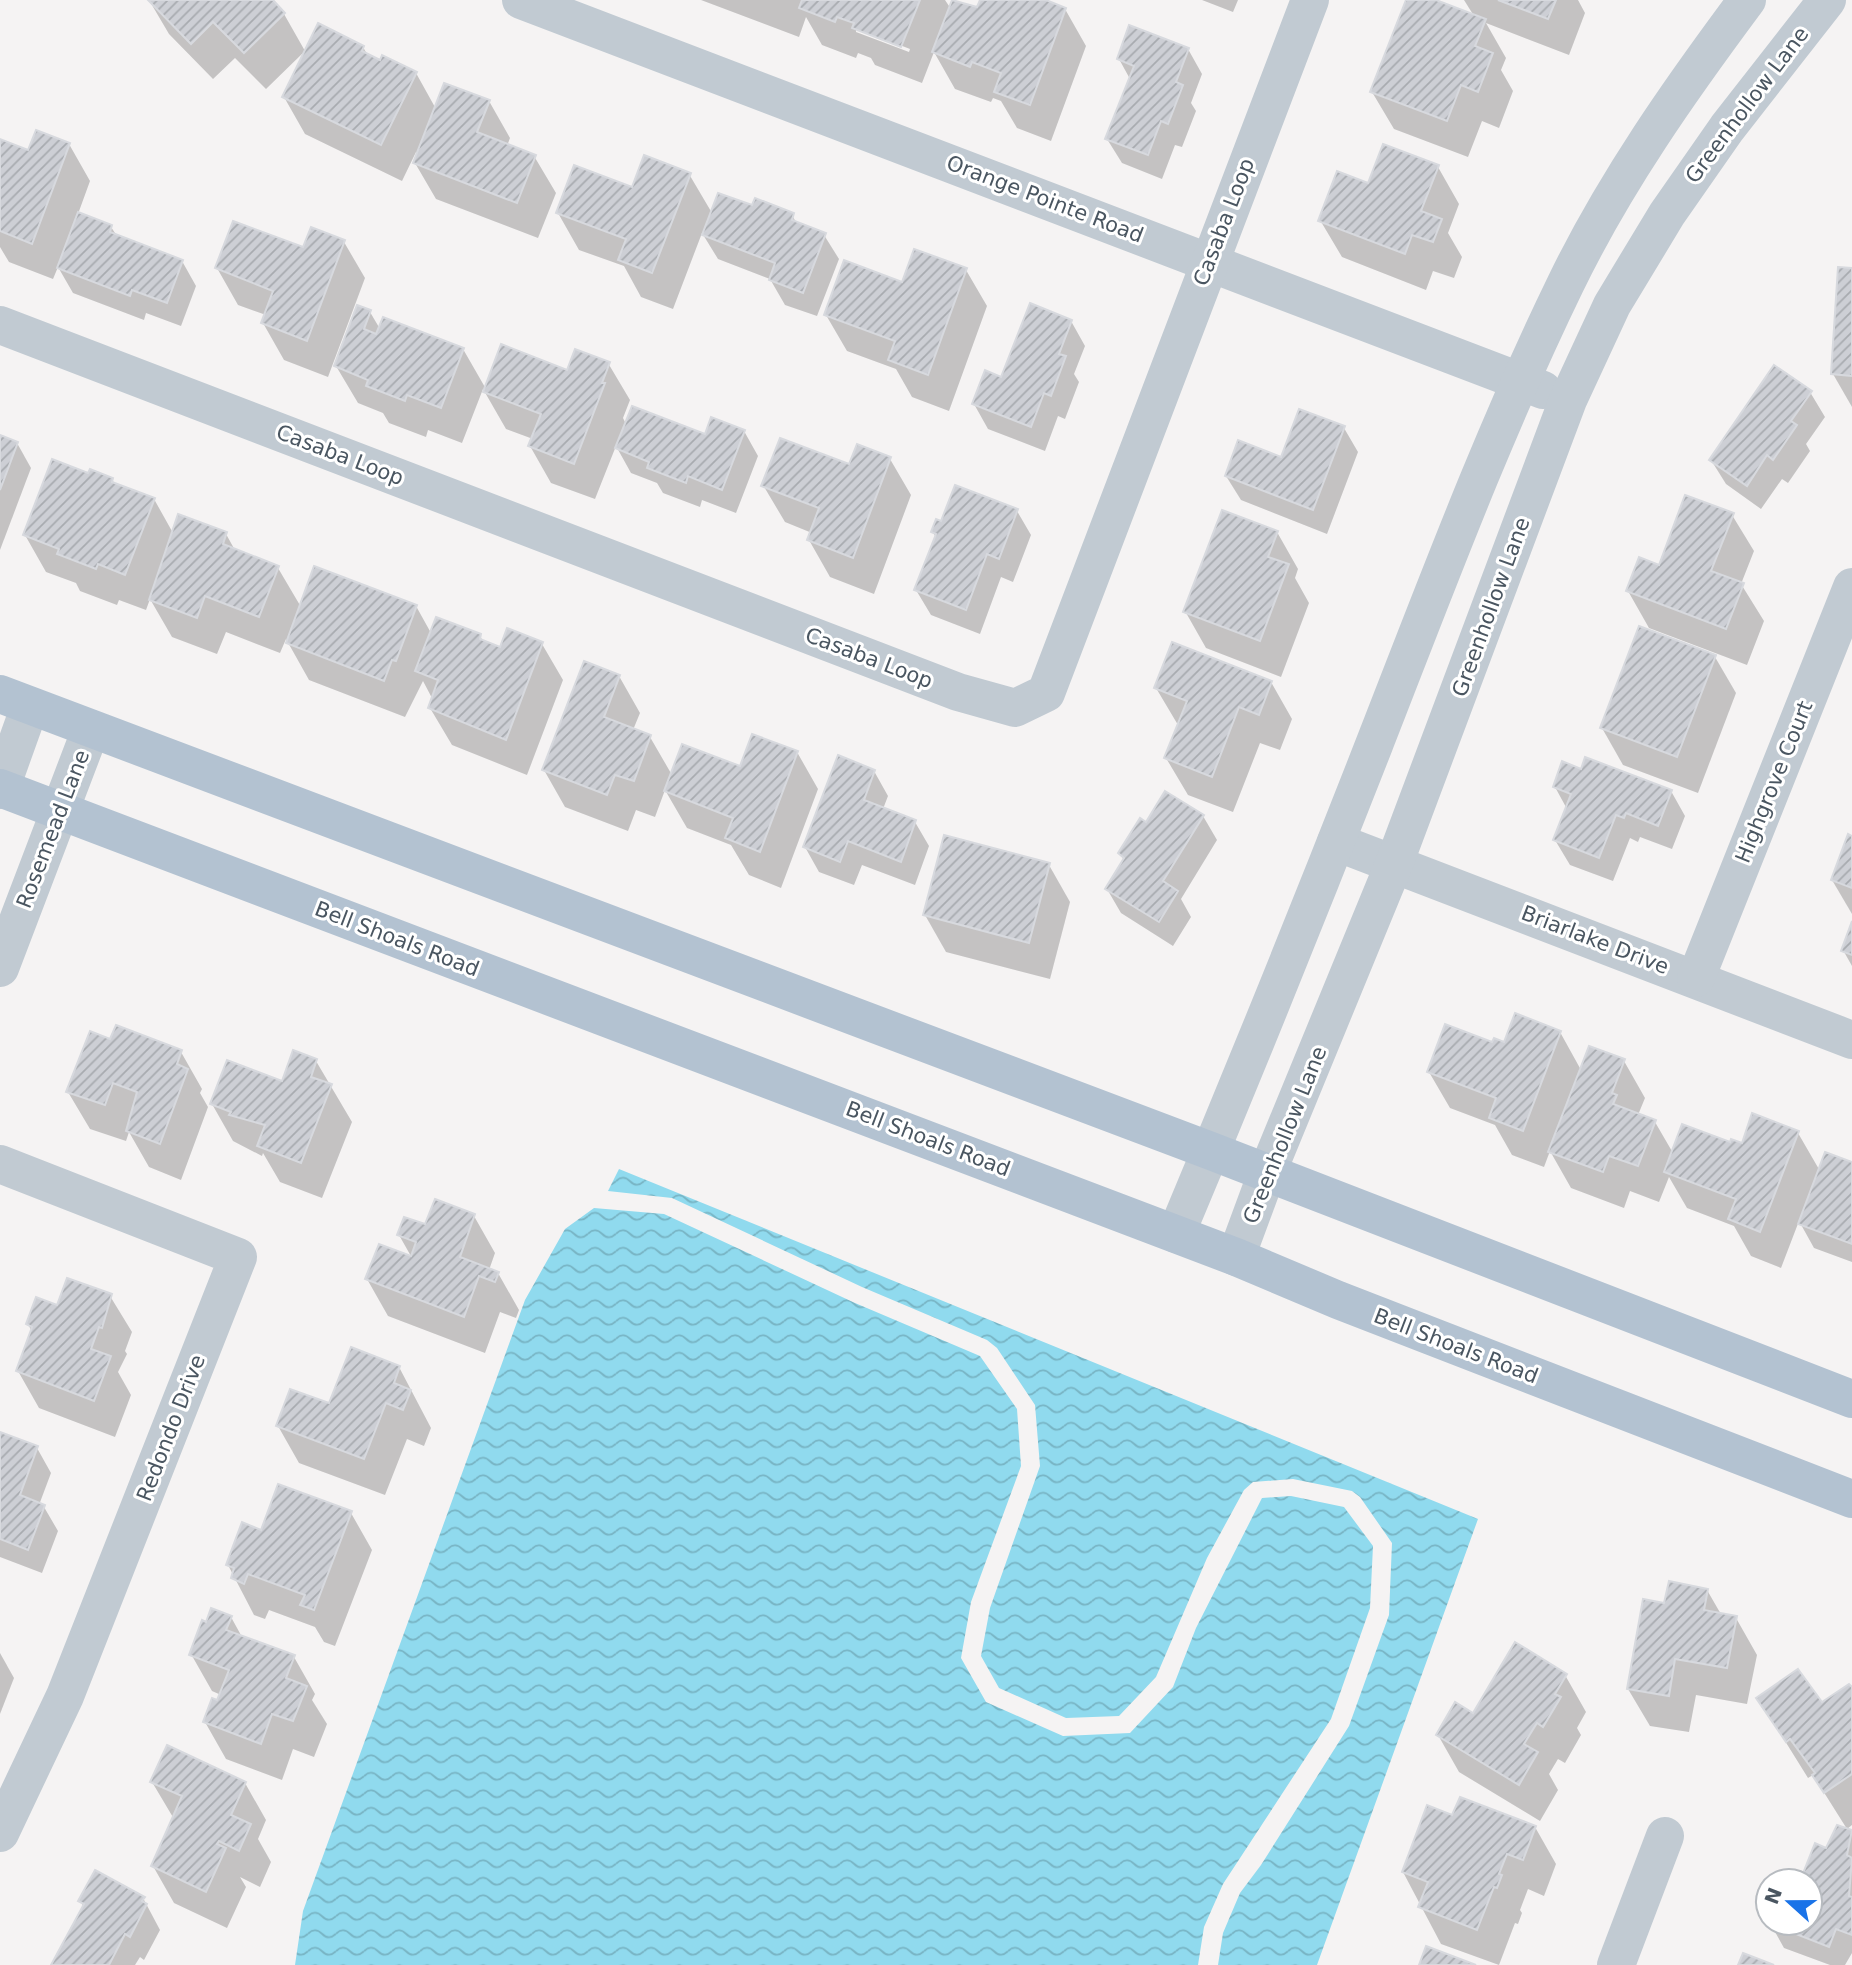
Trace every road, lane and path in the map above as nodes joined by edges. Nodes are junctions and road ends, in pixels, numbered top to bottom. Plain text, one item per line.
1 (521, 0) edge
2 (1310, 0) edge
3 (1747, 0) edge
4 (1827, 0) edge
5 (1209, 261) junction
6 (0, 325) edge
7 (1521, 382) junction
8 (1567, 400) junction
9 (1852, 587) edge
10 (15, 700) edge
11 (91, 729) junction
12 (0, 788) edge
13 (60, 810) junction
14 (1336, 842) junction
15 (1394, 864) junction
16 (0, 968) edge
17 (1696, 978) junction
18 (1852, 1040) edge
19 (1211, 1151) junction
20 (0, 1164) edge
21 (1268, 1173) junction
22 (1176, 1234) junction
23 (1236, 1257) junction
24 (1852, 1399) edge
25 (1852, 1500) edge
26 (0, 1833) edge
27 (1665, 1836) dead end
28 (1616, 1965) edge

1 - 5 street, Orange Pointe Road
2 - 5 street, Casaba Loop
3 - 7 street
4 - 8 street, Greenhollow Lane
5 - 6 street, Casaba Loop
5 - 7 street, Orange Pointe Road
7 - 8 street, Orange Pointe Road
7 - 14 street
8 - 15 street, Greenhollow Lane
9 - 17 street, Highgrove Court
10 - 11 main road
10 - 12 street
11 - 13 street, Rosemead Lane
11 - 19 main road
12 - 13 main road, Bell Shoals Road
13 - 16 street, Rosemead Lane
13 - 22 main road, Bell Shoals Road
14 - 15 street, Briarlake Drive
14 - 19 street
15 - 17 street, Briarlake Drive
15 - 21 street, Greenhollow Lane
17 - 18 street, Briarlake Drive
19 - 21 main road
19 - 22 street
20 - 26 street, Redondo Drive
21 - 23 street, Greenhollow Lane
21 - 24 main road
22 - 23 main road, Bell Shoals Road
23 - 25 main road, Bell Shoals Road
27 - 28 street

